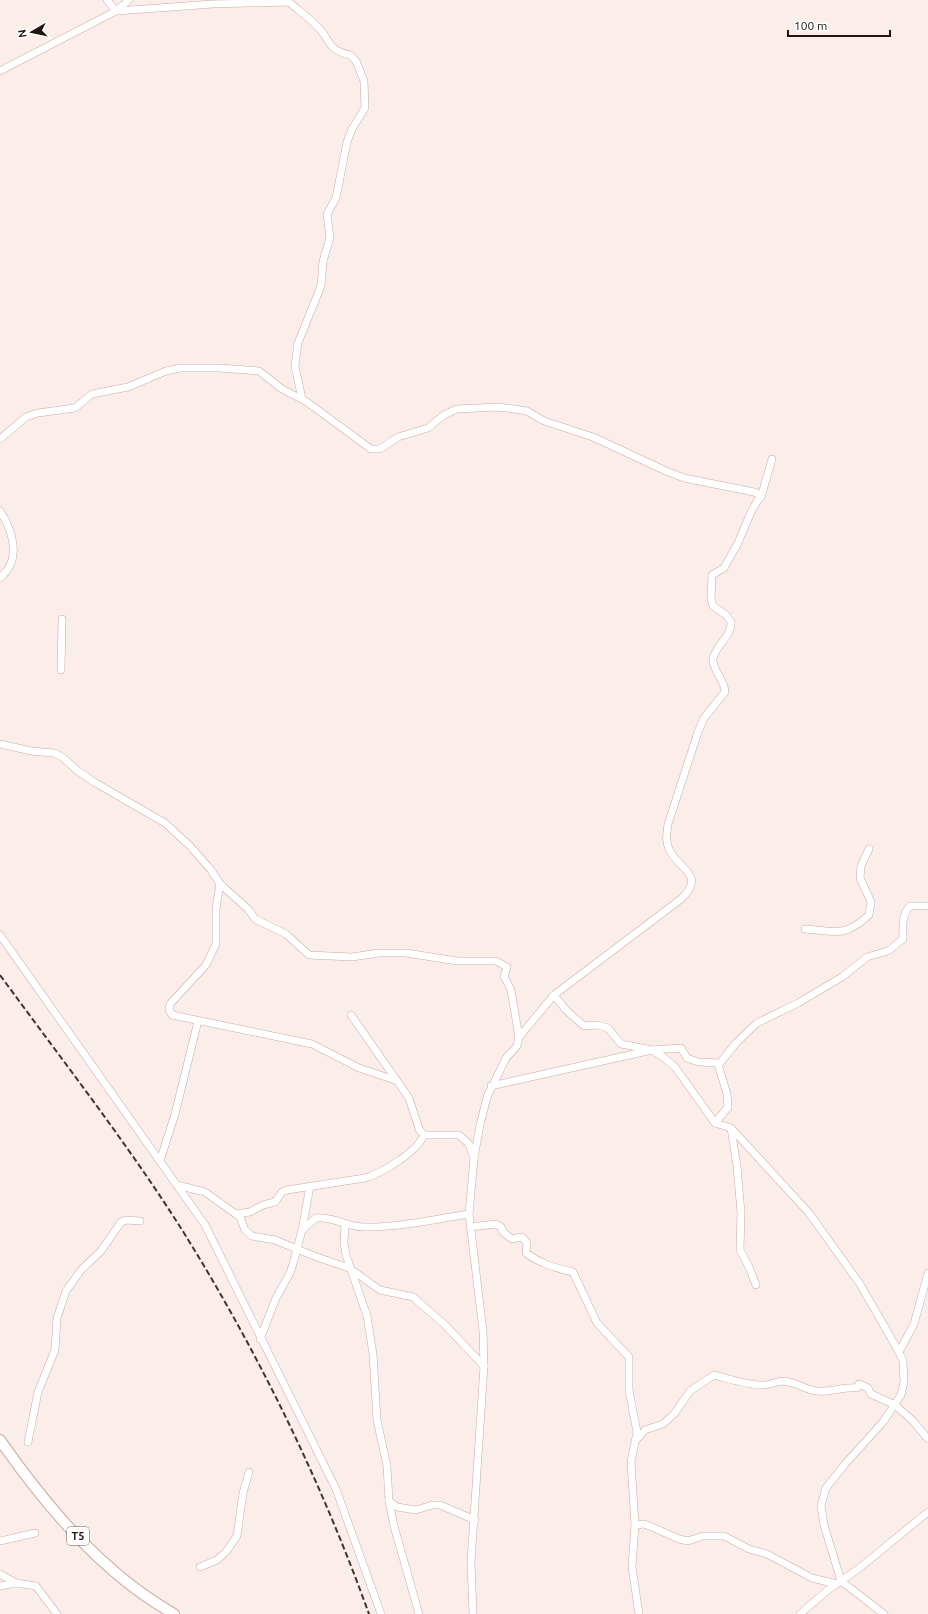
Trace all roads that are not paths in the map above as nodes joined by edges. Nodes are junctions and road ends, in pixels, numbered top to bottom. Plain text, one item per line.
1 (107, 0) edge
2 (130, 0) edge
3 (116, 11) junction
4 (0, 71) edge
5 (302, 399) junction
6 (0, 439) edge
7 (772, 459) dead end
8 (761, 497) junction
9 (0, 511) edge
10 (0, 578) edge
11 (62, 619) dead end
12 (61, 670) dead end
13 (0, 744) edge
14 (869, 849) dead end
15 (220, 884) junction
16 (928, 906) edge
17 (805, 929) dead end
18 (0, 935) edge
19 (554, 995) junction
20 (351, 1015) dead end
21 (198, 1020) junction
22 (519, 1037) junction
23 (652, 1050) junction
24 (718, 1064) junction
25 (395, 1080) junction
26 (491, 1086) junction
27 (715, 1122) junction
28 (731, 1128) junction
29 (424, 1135) junction
30 (474, 1158) junction
31 (160, 1161) junction
32 (177, 1185) junction
33 (310, 1186) junction
34 (236, 1214) junction
35 (469, 1214) junction
36 (140, 1221) dead end
37 (345, 1225) junction
38 (470, 1227) junction
39 (302, 1230) junction
40 (296, 1249) junction
41 (349, 1268) junction
42 (928, 1273) edge
43 (756, 1285) dead end
44 (260, 1338) junction
45 (899, 1352) junction
46 (484, 1366) junction
47 (895, 1405) junction
48 (637, 1439) junction
49 (928, 1439) edge
50 (0, 1440) edge
51 (28, 1442) dead end
52 (249, 1472) dead end
53 (389, 1501) junction
54 (928, 1512) edge
55 (474, 1520) junction
56 (635, 1525) junction
57 (35, 1533) dead end
58 (0, 1541) edge
59 (200, 1567) dead end
60 (0, 1574) edge
61 (839, 1582) junction
62 (16, 1583) junction
63 (0, 1586) edge
64 (57, 1614) edge
65 (174, 1614) edge
66 (381, 1614) edge
67 (419, 1614) edge
68 (472, 1614) edge
69 (639, 1614) edge
70 (800, 1614) edge
71 (884, 1614) edge

1 - 3 street
2 - 3 street
3 - 4 street
3 - 5 street
5 - 6 street
5 - 8 street
7 - 8 street
8 - 19 street
9 - 10 street
11 - 12 street
13 - 15 street
14 - 17 street
15 - 21 street
15 - 22 street
16 - 24 street
18 - 31 street
19 - 22 street
19 - 23 street
20 - 25 street
21 - 25 street
21 - 31 street
22 - 26 street
23 - 24 street
23 - 26 street
23 - 27 street
24 - 27 street
25 - 29 street
26 - 30 street
27 - 28 street
28 - 43 street
28 - 45 street
29 - 30 street
29 - 33 street
30 - 35 street
31 - 32 street
32 - 34 street
32 - 44 street
33 - 34 street
33 - 39 street
34 - 40 street
35 - 37 street
35 - 38 street
36 - 51 street
37 - 39 street
37 - 41 street
38 - 46 street
38 - 48 street
39 - 40 street
40 - 41 street
40 - 44 street
41 - 46 street
41 - 53 street
42 - 45 street
44 - 66 street
45 - 47 street
46 - 55 street
47 - 48 street
47 - 49 street
47 - 61 street
48 - 56 street
50 - 65 highway, T5
52 - 59 street
53 - 55 street
53 - 67 street
54 - 61 street
55 - 68 street
56 - 61 street
56 - 69 street
57 - 58 street
60 - 62 street
61 - 70 street
61 - 71 street
62 - 63 street
62 - 64 street

